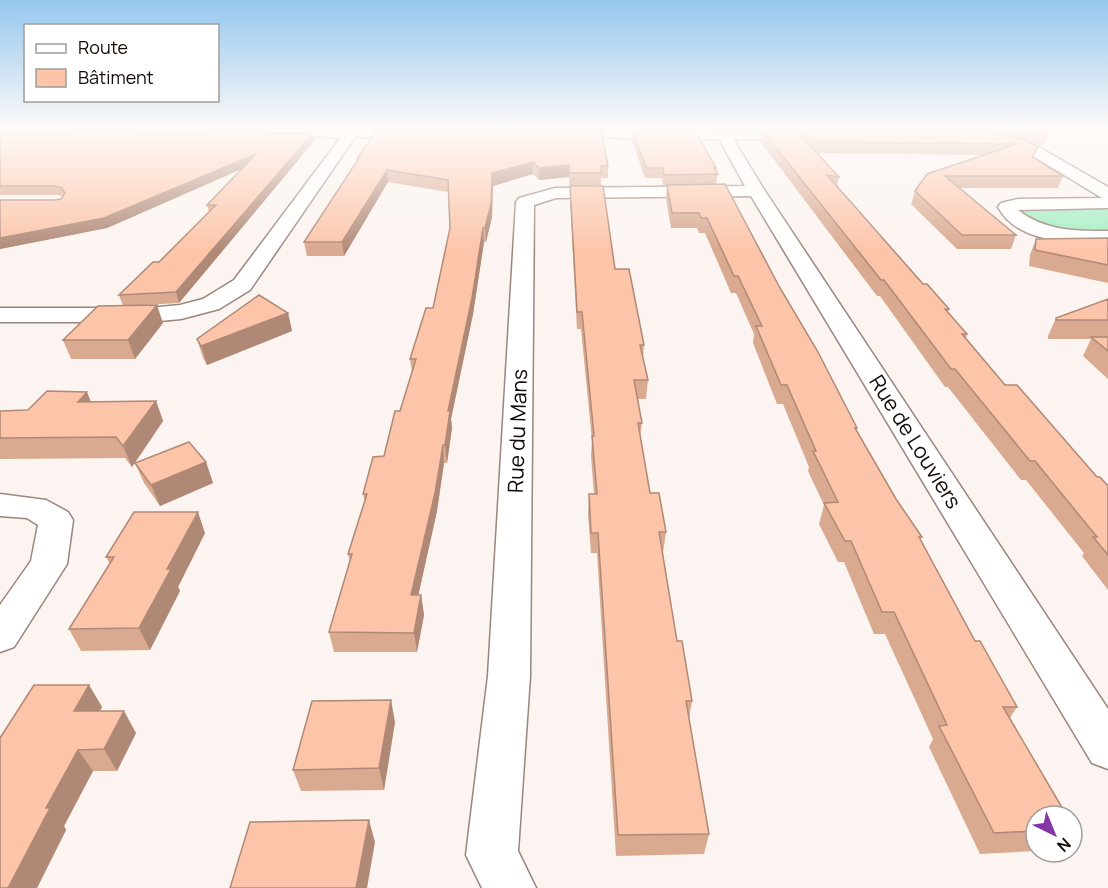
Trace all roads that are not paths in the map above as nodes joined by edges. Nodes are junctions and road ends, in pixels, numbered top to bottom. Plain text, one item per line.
1 (325, 169) edge
2 (744, 169) edge
3 (1066, 169) edge
4 (756, 191) junction
5 (1108, 194) edge
6 (1108, 203) edge
7 (1108, 237) edge
8 (0, 315) edge
9 (0, 505) edge
10 (0, 636) edge
11 (1108, 748) edge
12 (510, 888) edge

1 - 8 street
2 - 4 street, Rue de Louviers
3 - 5 street
4 - 11 street, Rue de Louviers
4 - 12 street, Rue du Mans
6 - 7 street
9 - 10 street

